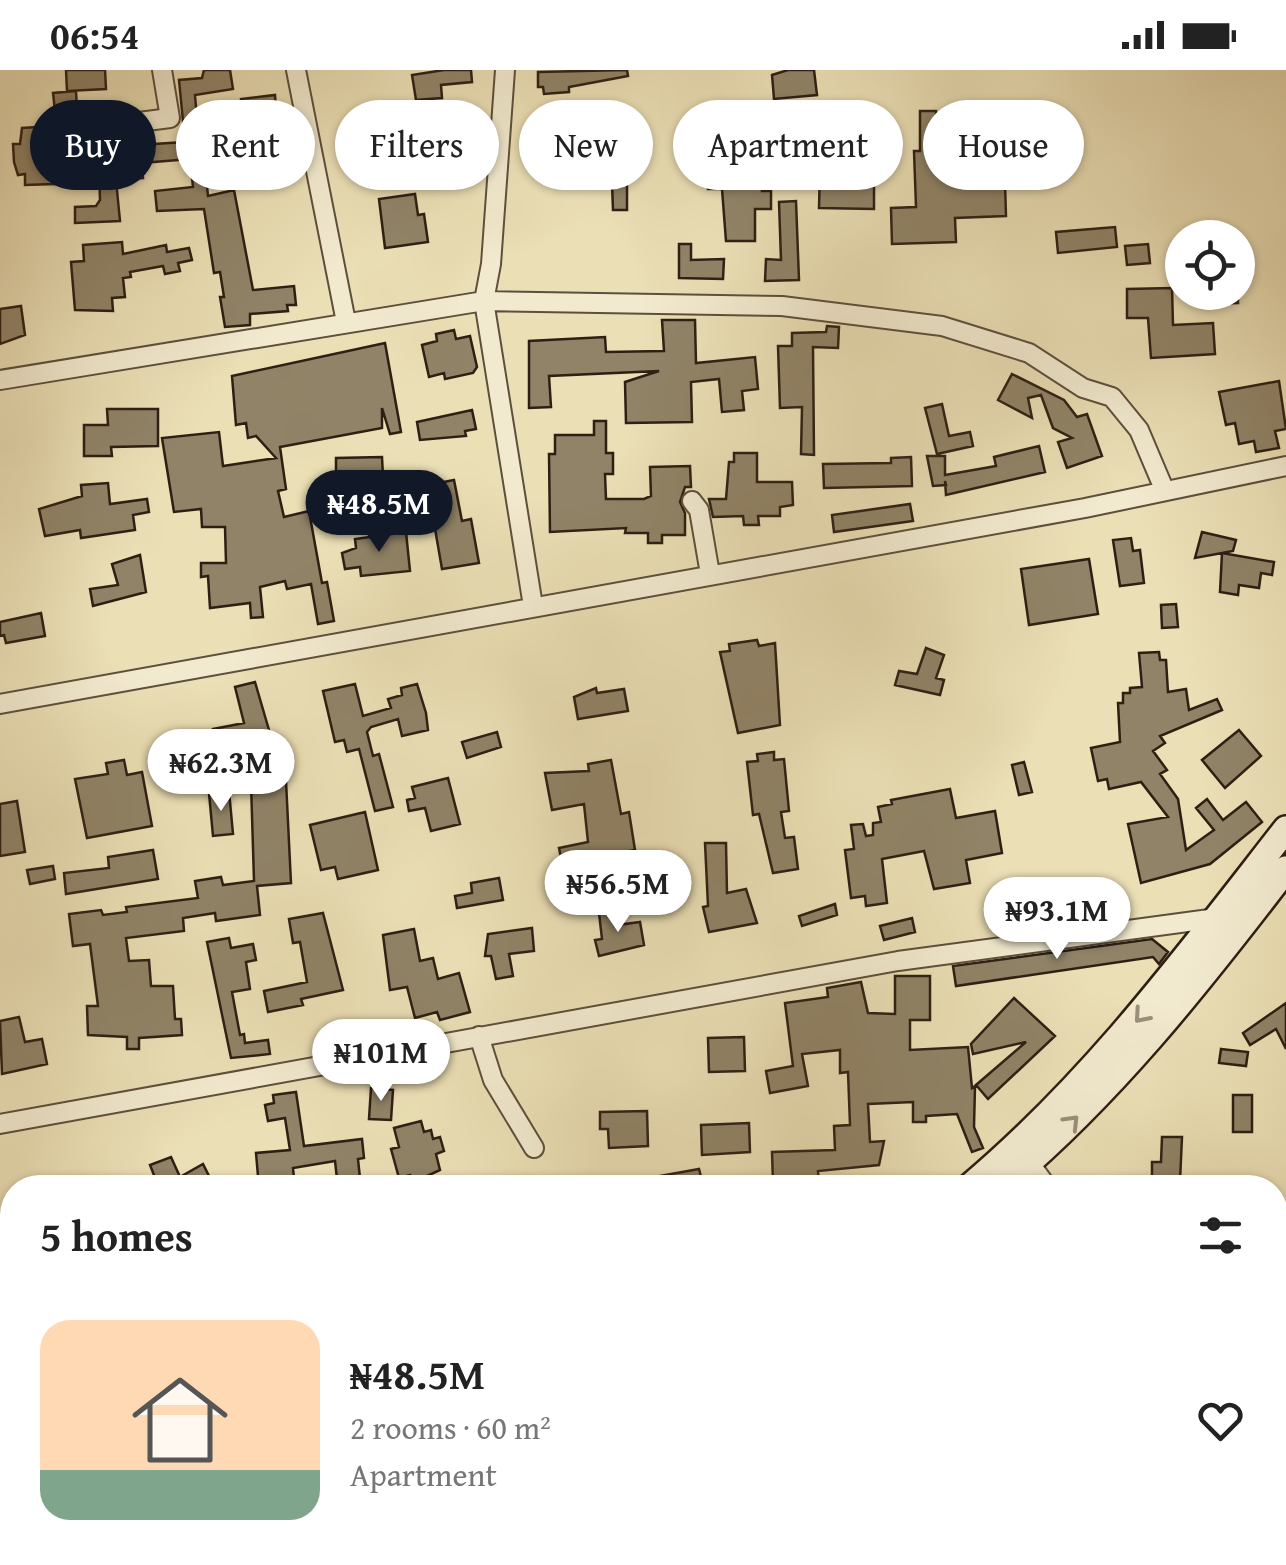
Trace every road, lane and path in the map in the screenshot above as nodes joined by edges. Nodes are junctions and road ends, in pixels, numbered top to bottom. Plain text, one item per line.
1 (162, 70) edge
2 (296, 70) edge
3 (505, 70) edge
4 (156, 120) edge
5 (484, 301) junction
6 (346, 322) junction
7 (0, 380) edge
8 (1286, 466) edge
9 (1164, 489) junction
10 (692, 502) dead end
11 (710, 574) junction
12 (533, 606) junction
13 (0, 704) edge
14 (1286, 829) edge
15 (1286, 869) edge
16 (1216, 918) junction
17 (479, 1036) junction
18 (0, 1124) edge
19 (534, 1148) dead end
20 (1029, 1162) junction
21 (983, 1175) edge
22 (1014, 1175) edge
23 (1038, 1175) edge

1 - 4 street
2 - 6 street
3 - 5 street
5 - 6 street
5 - 9 street
5 - 12 street
6 - 7 street
8 - 9 street
9 - 11 street
10 - 11 street
11 - 12 street
12 - 13 street
14 - 16 main road
20 -> 15 main road
16 - 17 street
16 -> 21 main road
17 - 18 street
17 - 19 street
20 - 22 main road
20 - 23 street

